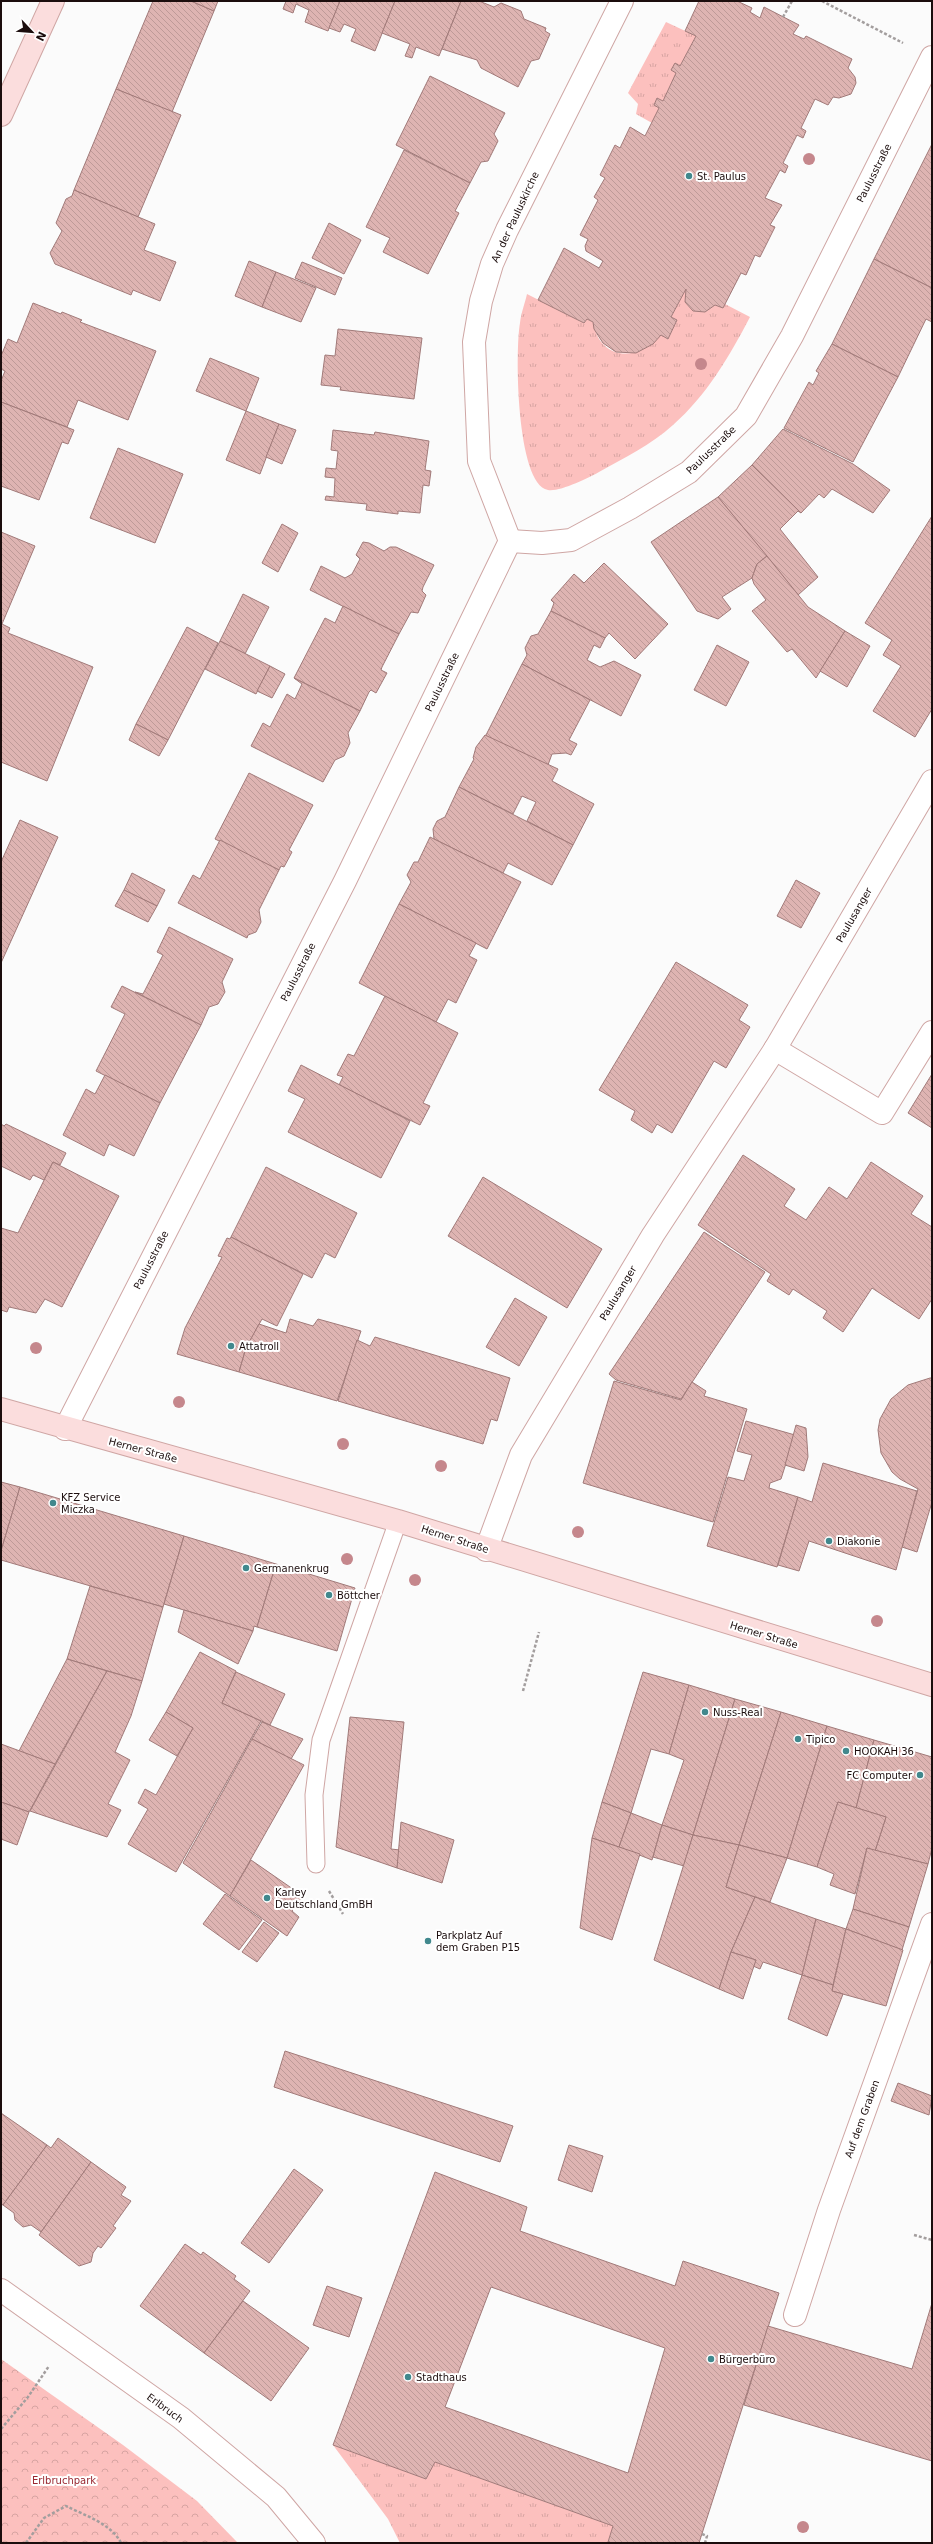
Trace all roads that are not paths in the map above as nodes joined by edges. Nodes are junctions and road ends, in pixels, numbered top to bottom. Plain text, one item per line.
1 (53, 1) edge
2 (622, 1) edge
3 (932, 57) edge
4 (1, 115) edge
5 (510, 541) junction
6 (932, 780) edge
7 (932, 1032) edge
8 (775, 1048) junction
9 (1, 1409) edge
10 (65, 1429) junction
11 (398, 1521) junction
12 (486, 1550) junction
13 (906, 1679) junction
14 (932, 1685) edge
15 (932, 1696) edge
16 (316, 1864) dead end
17 (932, 1924) edge
18 (1, 2290) edge
19 (795, 2315) dead end
20 (314, 2543) edge

1 - 4 main road
2 - 5 street, An der Pauluskirche
3 - 5 street, Paulusstraße
5 - 10 street, Paulusstraße
6 - 8 street, Paulusanger
7 - 8 street
8 - 12 street, Paulusanger
9 - 10 main road, Herner Straße
10 - 11 main road, Herner Straße
11 - 12 main road, Herner Straße
11 - 16 lane
12 - 13 main road, Herner Straße
13 - 14 main road, Herner Straße
13 - 15 main road, Herner Straße
17 - 19 street, Auf dem Graben
18 - 20 street, Erlbruch

